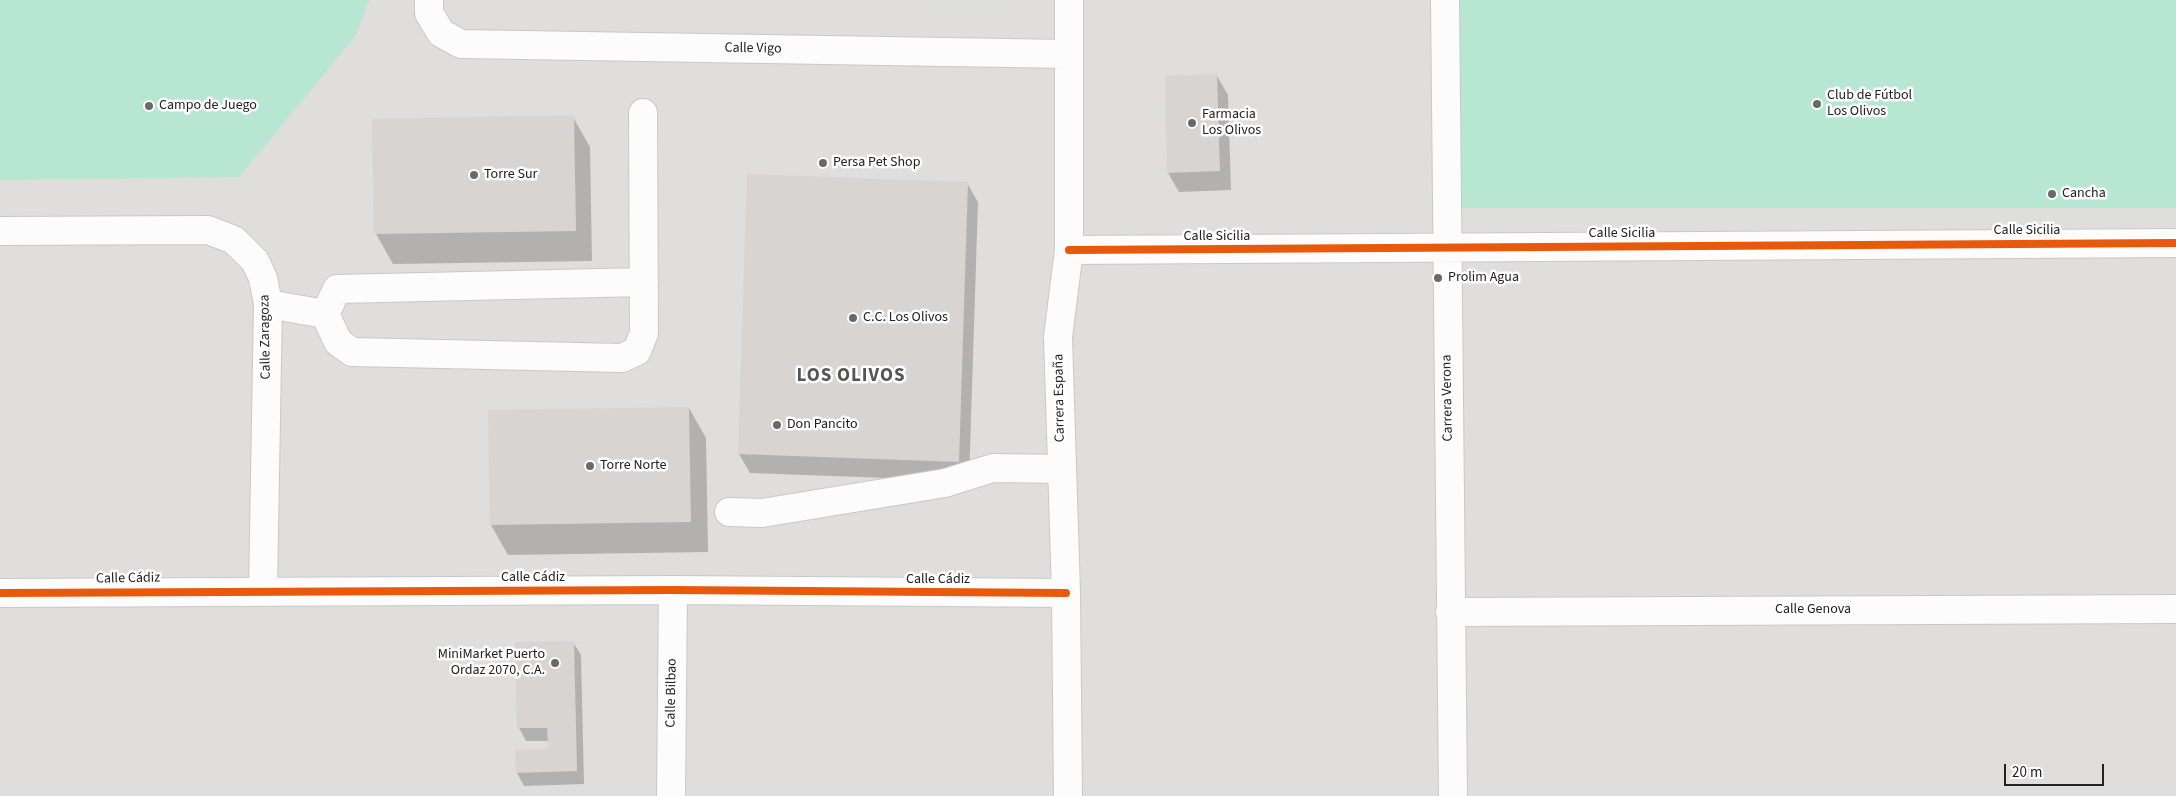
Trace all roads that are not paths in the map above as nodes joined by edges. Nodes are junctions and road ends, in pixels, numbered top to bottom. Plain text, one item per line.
1 (429, 0) edge
2 (1069, 0) edge
3 (1445, 0) edge
4 (1068, 54) junction
5 (643, 113) dead end
6 (0, 231) edge
7 (2176, 243) edge
8 (1446, 248) junction
9 (1069, 250) junction
10 (644, 282) junction
11 (268, 304) junction
12 (326, 314) junction
13 (1062, 470) junction
14 (729, 512) dead end
15 (263, 590) junction
16 (673, 590) junction
17 (0, 593) edge
18 (1066, 593) junction
19 (2176, 609) edge
20 (1450, 612) junction
21 (671, 796) edge
22 (1068, 796) edge
23 (1453, 796) edge

1 - 4 street, Calle Vigo
2 - 4 street, Carrera España
3 - 8 street, Carrera Verona
4 - 9 street, Carrera España
5 - 10 street
6 - 11 street, Calle Zaragoza
7 - 8 street, Calle Sicilia
8 - 9 street, Calle Sicilia
8 - 20 street, Carrera Verona
9 - 13 street, Carrera España
10 - 12 street
10 - 12 street
11 - 12 street
11 - 15 street, Calle Zaragoza
13 - 14 street
13 - 18 street, Carrera España
15 - 16 street, Calle Cádiz
15 - 17 street, Calle Cádiz
16 - 18 street, Calle Cádiz
16 - 21 street, Calle Bilbao
18 - 22 street, Carrera España
19 - 20 street, Calle Genova
20 - 23 street, Carrera Verona

